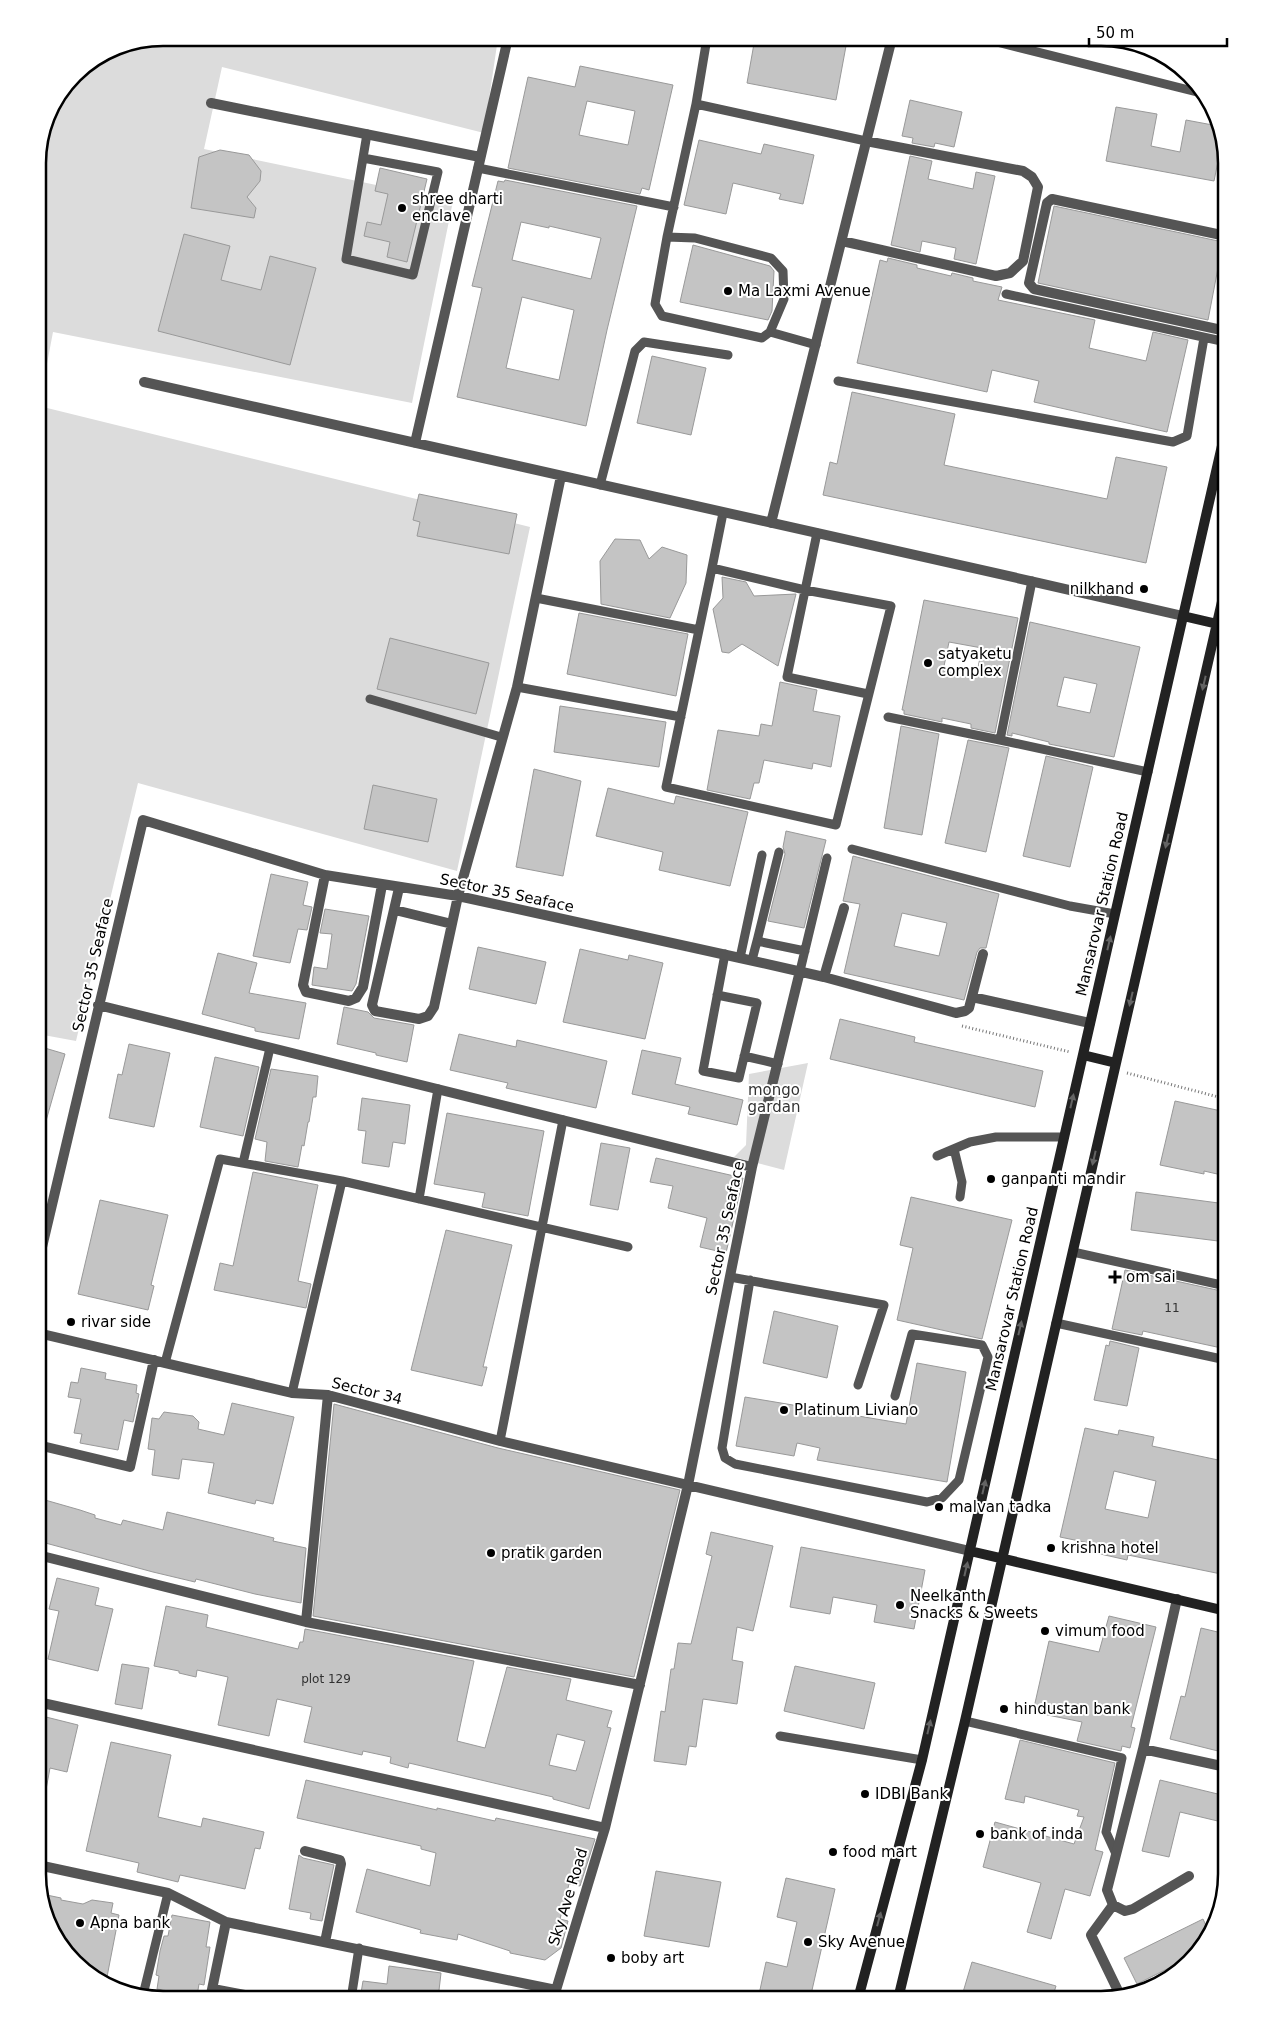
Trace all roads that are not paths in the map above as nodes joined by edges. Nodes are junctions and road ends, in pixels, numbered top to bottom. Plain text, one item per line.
1 (506, 47) edge
2 (706, 47) edge
3 (890, 47) edge
4 (1017, 47) edge
5 (1193, 91) edge
6 (211, 103) dead end
7 (696, 104) junction
8 (367, 134) junction
9 (866, 140) junction
10 (480, 157) junction
11 (363, 158) junction
12 (478, 168) junction
13 (674, 207) junction
14 (1218, 234) edge
15 (667, 237) junction
16 (842, 241) junction
17 (1006, 294) dead end
18 (1218, 329) edge
19 (770, 332) junction
20 (1204, 338) junction
21 (1218, 341) edge
22 (816, 345) junction
23 (728, 355) dead end
24 (838, 381) dead end
25 (144, 382) dead end
26 (415, 443) junction
27 (1218, 464) edge
28 (561, 476) junction
29 (600, 485) junction
30 (723, 513) junction
31 (772, 524) junction
32 (817, 533) junction
33 (712, 568) junction
34 (1032, 581) junction
35 (805, 590) junction
36 (536, 598) junction
37 (1184, 616) junction
38 (1218, 624) edge
39 (699, 630) junction
40 (1218, 641) edge
41 (517, 687) junction
42 (868, 694) junction
43 (370, 699) dead end
44 (680, 716) junction
45 (888, 717) dead end
46 (501, 737) junction
47 (1000, 740) junction
48 (1148, 772) junction
49 (852, 849) dead end
50 (778, 852) dead end
51 (762, 855) dead end
52 (827, 858) dead end
53 (325, 875) junction
54 (382, 885) junction
55 (399, 888) junction
56 (458, 896) junction
57 (844, 908) dead end
58 (394, 910) junction
59 (1115, 914) junction
60 (452, 924) junction
61 (757, 941) junction
62 (805, 951) junction
63 (725, 954) junction
64 (983, 954) dead end
65 (740, 958) junction
66 (752, 960) junction
67 (800, 971) junction
68 (824, 977) junction
69 (717, 995) junction
70 (972, 996) junction
71 (98, 1005) junction
72 (1090, 1023) junction
73 (270, 1048) junction
74 (1083, 1055) junction
75 (744, 1056) junction
76 (778, 1064) junction
77 (1115, 1066) junction
78 (438, 1089) junction
79 (563, 1120) junction
80 (1064, 1137) junction
81 (954, 1149) junction
82 (937, 1156) dead end
83 (243, 1163) junction
84 (752, 1167) junction
85 (342, 1181) junction
86 (960, 1197) dead end
87 (419, 1199) junction
88 (541, 1227) junction
89 (46, 1228) edge
90 (628, 1247) dead end
91 (1073, 1252) junction
92 (730, 1276) junction
93 (750, 1280) junction
94 (1218, 1284) edge
95 (1056, 1323) junction
96 (46, 1335) edge
97 (1218, 1358) edge
98 (154, 1360) junction
99 (165, 1363) junction
100 (858, 1385) dead end
101 (292, 1393) junction
102 (328, 1395) junction
103 (895, 1396) dead end
104 (500, 1441) junction
105 (46, 1448) edge
106 (688, 1485) junction
107 (970, 1551) junction
108 (46, 1557) edge
109 (1002, 1559) junction
110 (1177, 1599) junction
111 (1218, 1609) edge
112 (306, 1622) junction
113 (640, 1685) junction
114 (46, 1704) edge
115 (965, 1721) junction
116 (780, 1736) dead end
117 (1143, 1749) junction
118 (922, 1760) junction
119 (1218, 1765) edge
120 (605, 1828) junction
121 (305, 1851) dead end
122 (1116, 1854) junction
123 (46, 1867) edge
124 (1189, 1876) dead end
125 (168, 1893) junction
126 (1113, 1905) junction
127 (226, 1922) junction
128 (325, 1942) junction
129 (359, 1948) junction
130 (145, 1988) edge
131 (1117, 1989) edge
132 (213, 1990) edge
133 (352, 1990) edge
134 (860, 1991) edge
135 (900, 1991) edge

1 - 10 street
2 - 7 lane
3 - 9 street
4 - 5 lane
6 - 8 street
7 - 9 lane
7 - 13 lane
8 - 10 street
8 - 11 lane
9 - 16 street
9 - 16 street
10 - 12 street
11 - 11 lane
12 - 13 lane
12 - 26 street
13 - 15 lane
14 - 18 street
15 - 19 lane
15 - 19 lane
16 - 22 street
17 - 20 lane
19 - 22 lane
20 - 21 lane
20 - 24 lane
22 - 31 street
23 - 29 lane
25 - 26 street
26 - 28 street
27 - 37 main road, Mansarovar Station Road
28 - 29 street
28 - 36 street
29 - 30 street
30 - 31 street
30 - 33 lane
31 - 32 street
32 - 34 street
32 - 35 lane
33 - 35 lane
33 - 39 lane
34 - 37 street
34 - 47 lane
35 - 42 lane
35 - 42 lane
36 - 39 lane
36 - 41 street
37 - 38 main road
37 - 48 main road, Mansarovar Station Road
39 - 44 lane
40 -> 77 main road
41 - 44 lane
41 - 46 street
42 - 44 lane
43 - 46 lane
45 - 47 lane
46 - 56 street
47 - 48 lane
48 - 59 main road, Mansarovar Station Road
49 - 59 lane
50 - 61 lane
51 - 65 lane
52 - 62 lane
53 - 54 street, Sector 35 Seaface
53 - 54 street
53 - 71 street, Sector 35 Seaface
54 - 55 street, Sector 35 Seaface
55 - 56 street, Sector 35 Seaface
55 - 58 street
56 - 60 street
56 - 63 street, Sector 35 Seaface
57 - 68 street
58 - 60 street
58 - 60 street
72 -> 59 main road, Mansarovar Station Road
61 - 62 lane
61 - 66 lane
62 - 67 lane
63 - 65 street, Sector 35 Seaface
63 - 69 lane
64 - 70 street
65 - 66 street, Sector 35 Seaface
66 - 67 street, Sector 35 Seaface
67 - 68 street
67 - 76 street, Sector 35 Seaface
68 - 70 street
69 - 75 lane
69 - 75 lane
70 - 72 street
71 - 73 street
71 - 89 street, Sector 35 Seaface
72 - 74 main road, Mansarovar Station Road
73 - 78 street
73 - 83 lane
74 - 77 main road
80 -> 74 main road, Mansarovar Station Road
75 - 76 lane
76 - 84 street, Sector 35 Seaface
77 -> 91 main road
78 - 79 street
78 - 87 lane
79 - 84 street
79 - 88 lane
80 - 81 lane
107 -> 80 main road, Mansarovar Station Road
81 - 82 lane
81 - 86 lane
83 - 85 lane
83 - 99 lane
84 - 92 street, Sector 35 Seaface
85 - 87 lane
85 - 101 lane
87 - 88 lane
88 - 90 lane
88 - 104 lane
91 - 94 lane
91 - 95 main road
92 - 93 lane
92 - 106 street, Sector 35 Seaface
93 - 100 lane
93 - 103 lane
95 - 97 lane
95 - 109 main road
96 - 98 street, Sector 34
98 - 99 street, Sector 34
98 - 105 street
99 - 101 street, Sector 34
101 - 102 street, Sector 34
102 - 104 street, Sector 34
102 - 112 street
104 - 106 street, Sector 34
106 - 107 street, Sector 34
106 - 113 street, Sky Ave Road
107 - 109 main road
118 -> 107 main road, Mansarovar Station Road
108 - 112 street
109 - 110 main road
109 - 115 main road
110 - 111 main road
110 - 117 street
112 - 113 street
113 - 120 street, Sky Ave Road
114 - 120 street
115 - 122 lane
115 - 135 main road
116 - 118 lane
117 - 119 street
117 - 122 street
134 -> 118 main road, Mansarovar Station Road
120 - 129 street, Sky Ave Road
121 - 128 street
122 - 126 street
123 - 125 street, Sky Ave Road
124 - 126 street
125 - 127 street, Sky Ave Road
125 - 130 lane
126 - 131 street
127 - 128 street, Sky Ave Road
127 - 132 street
128 - 129 street, Sky Ave Road
129 - 133 lane

